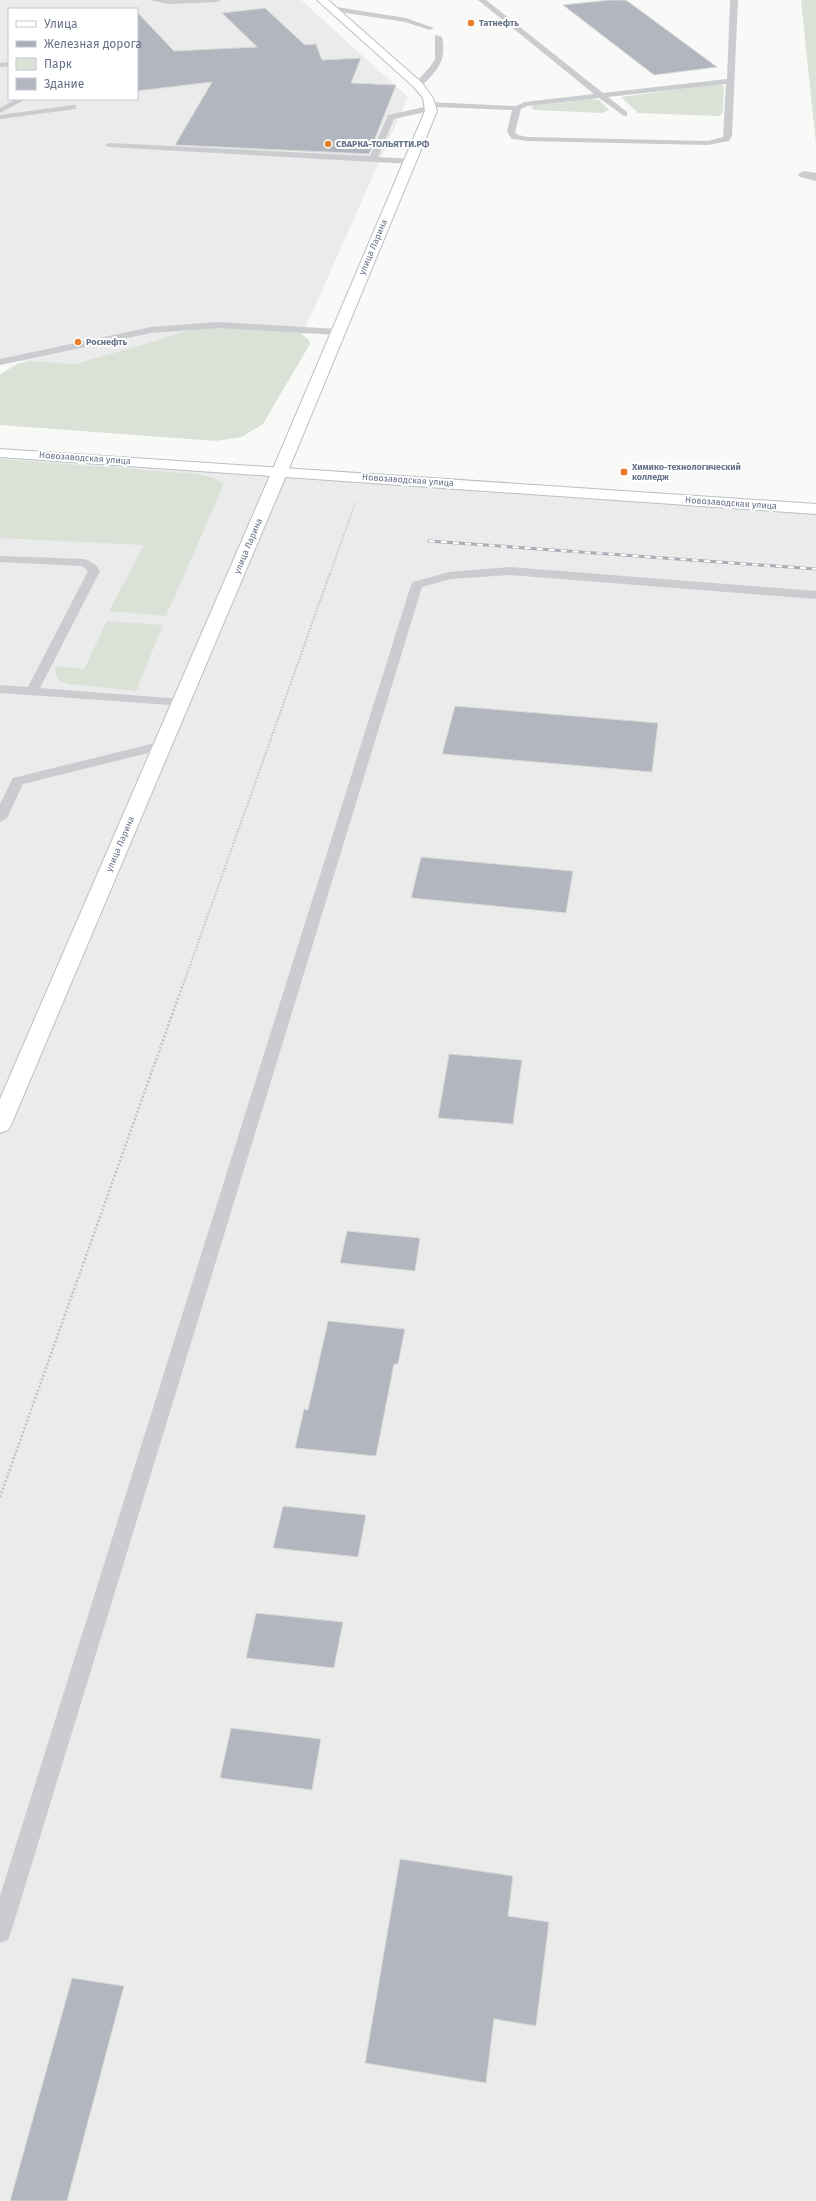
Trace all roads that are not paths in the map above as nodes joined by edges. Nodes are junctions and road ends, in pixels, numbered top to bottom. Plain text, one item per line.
1 (153, 0) edge
2 (217, 0) edge
3 (322, 0) edge
4 (482, 0) edge
5 (734, 0) edge
6 (330, 8) junction
7 (430, 28) dead end
8 (438, 37) dead end
9 (730, 81) junction
10 (418, 85) junction
11 (601, 95) junction
12 (20, 100) edge
13 (431, 106) junction
14 (73, 108) dead end
15 (517, 108) junction
16 (0, 112) edge
17 (624, 114) dead end
18 (0, 117) edge
19 (109, 145) dead end
20 (373, 159) junction
21 (410, 161) junction
22 (337, 332) junction
23 (0, 362) edge
24 (0, 453) edge
25 (280, 471) junction
26 (816, 509) edge
27 (0, 559) edge
28 (816, 595) edge
29 (0, 689) edge
30 (32, 691) junction
31 (181, 703) junction
32 (163, 745) junction
33 (0, 818) edge
34 (0, 1125) edge
35 (0, 1932) edge

1 - 2 lane
3 - 6 main road
4 - 11 lane
5 - 9 lane
6 - 7 lane
6 - 10 main road
8 - 10 lane
9 - 11 lane
9 - 15 lane
10 - 13 main road
11 - 15 lane
11 - 17 lane
12 - 16 lane
13 - 15 lane
13 - 20 lane
13 - 21 main road, улица Ларина
14 - 18 lane
19 - 20 lane
20 - 21 lane
21 - 22 main road, улица Ларина
22 - 23 lane
22 - 25 main road, улица Ларина
24 - 25 main road, Новозаводская улица
25 - 26 main road, Новозаводская улица
25 - 31 main road, улица Ларина
27 - 30 lane
28 - 35 lane
29 - 30 lane
30 - 31 lane
31 - 32 main road, улица Ларина
32 - 33 lane
32 - 34 main road, улица Ларина

